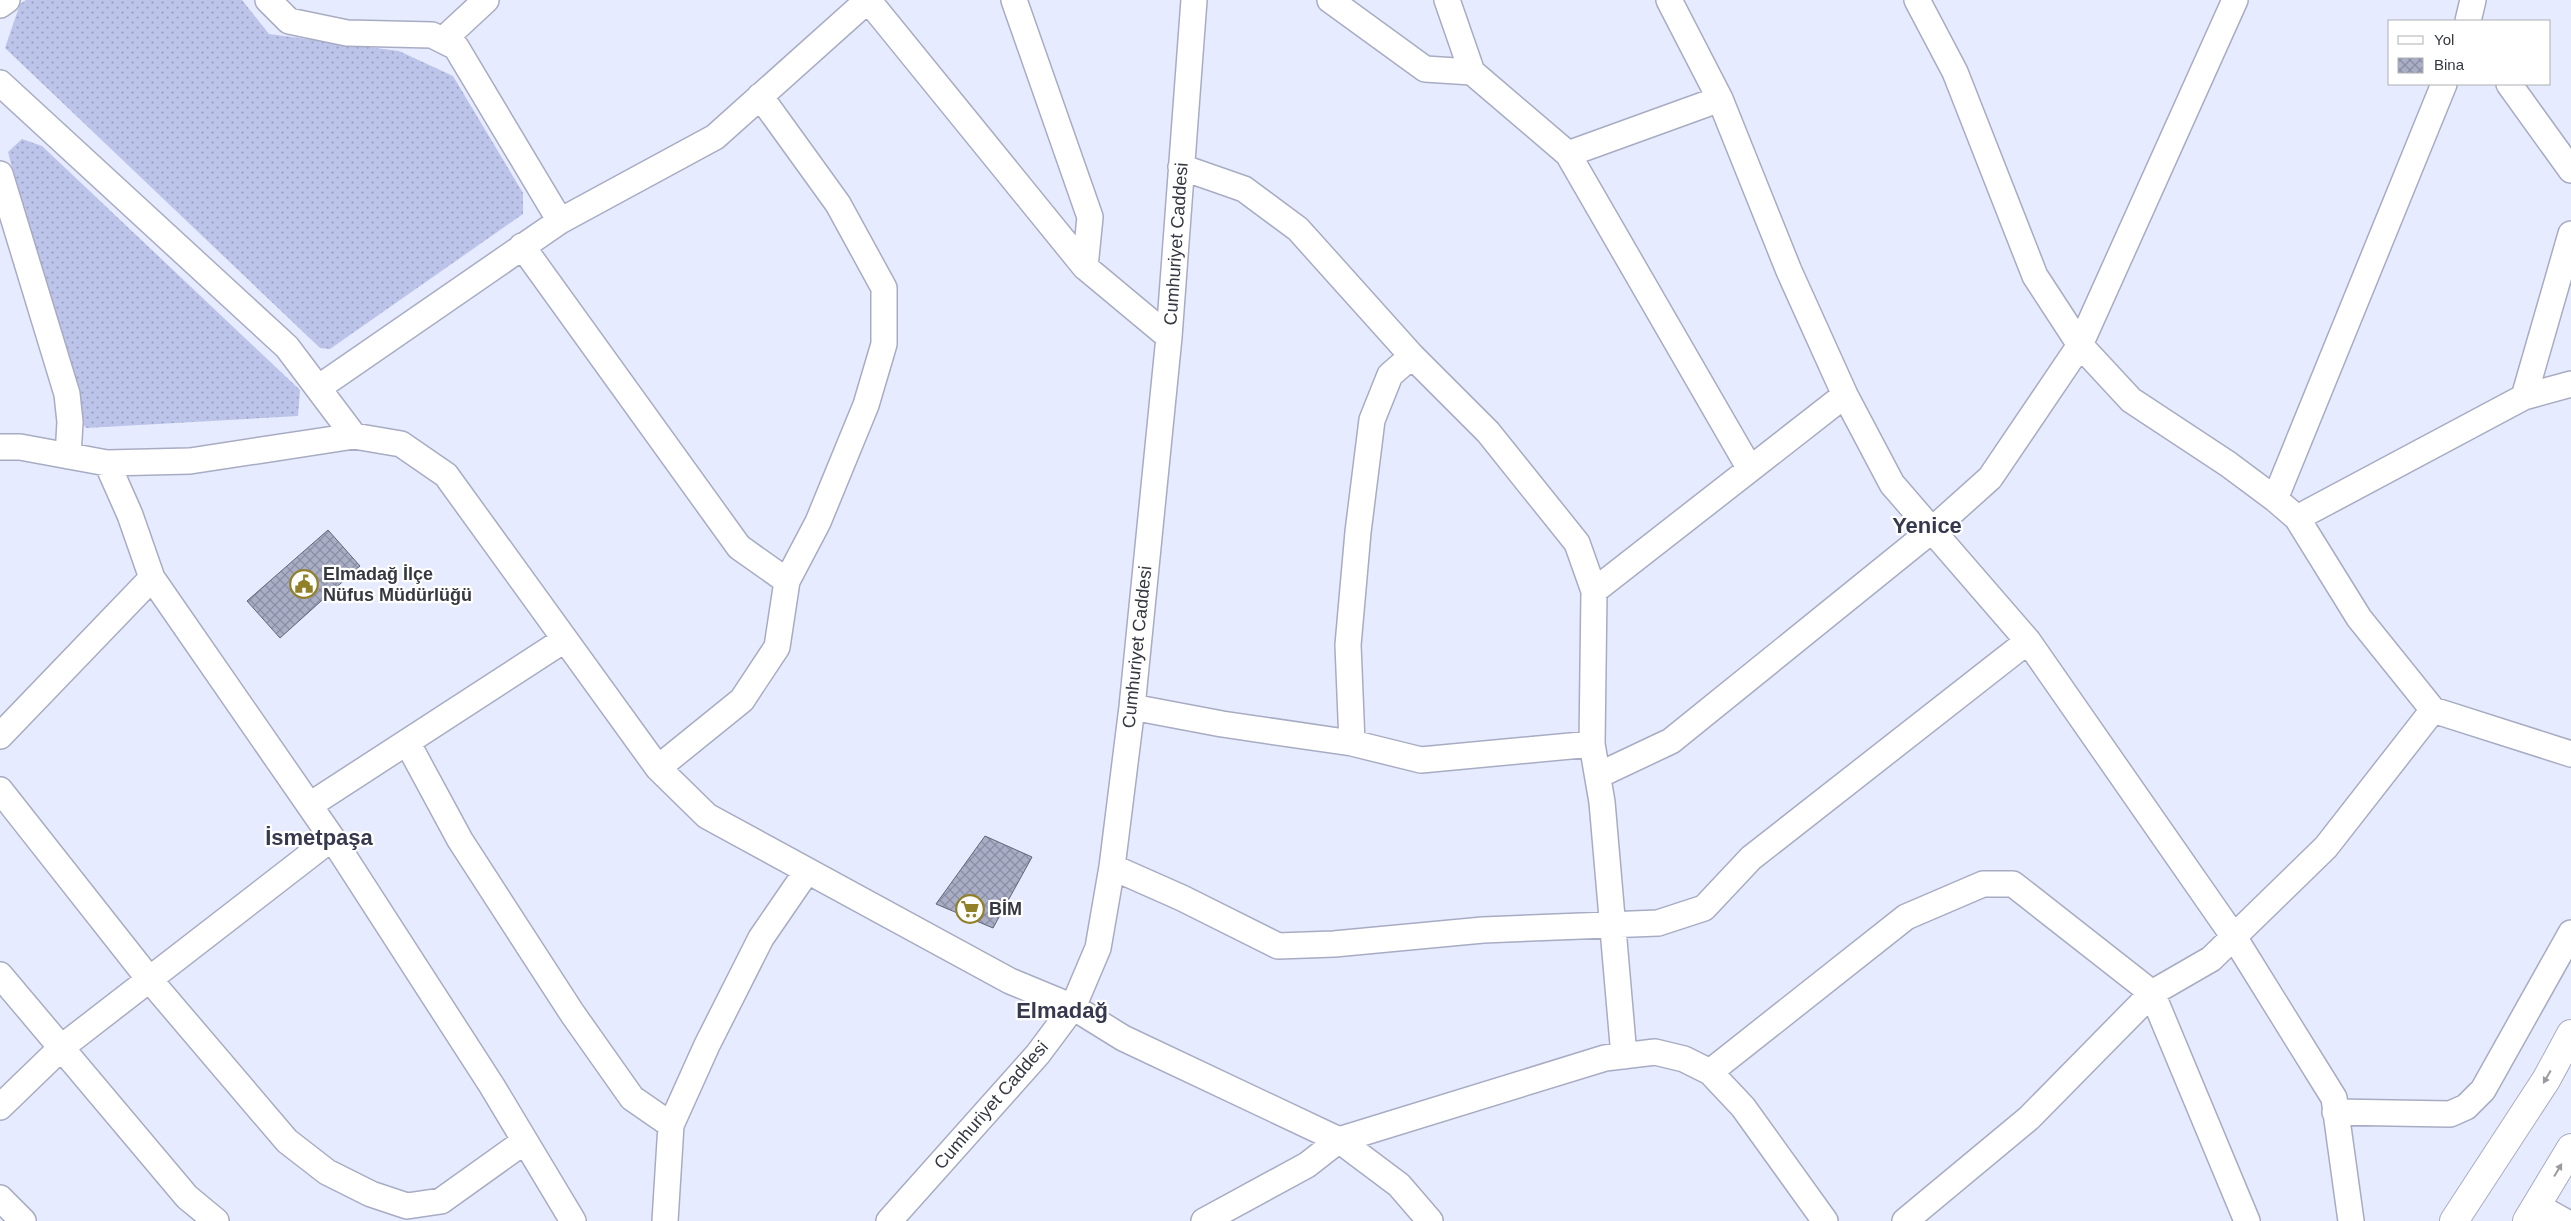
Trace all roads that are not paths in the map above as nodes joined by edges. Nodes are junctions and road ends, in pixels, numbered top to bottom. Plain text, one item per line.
1 (7, 0) edge
2 (268, 0) edge
3 (486, 0) edge
4 (868, 0) edge
5 (1014, 0) edge
6 (1194, 0) edge
7 (1330, 0) edge
8 (1447, 0) edge
9 (1669, 0) edge
10 (1917, 0) edge
11 (2235, 0) edge
12 (2473, 0) edge
13 (0, 6) edge
14 (2468, 20) edge
15 (443, 40) junction
16 (1472, 72) junction
17 (0, 83) edge
18 (2444, 85) edge
19 (2510, 85) edge
20 (760, 96) junction
21 (1720, 99) junction
22 (1568, 154) junction
23 (1182, 167) junction
24 (2571, 170) edge
25 (2, 187) edge
26 (560, 221) junction
27 (2571, 234) edge
28 (522, 246) junction
29 (1085, 267) junction
30 (1169, 337) junction
31 (2080, 345) junction
32 (1412, 356) junction
33 (2571, 384) edge
34 (318, 388) junction
35 (1846, 395) junction
36 (2524, 397) junction
37 (354, 436) junction
38 (0, 446) edge
39 (68, 456) junction
40 (107, 463) junction
41 (1750, 469) junction
42 (2275, 499) junction
43 (2297, 518) junction
44 (1932, 530) junction
45 (152, 578) junction
46 (787, 580) junction
47 (1594, 591) junction
48 (564, 640) junction
49 (2028, 641) junction
50 (1132, 707) junction
51 (2433, 710) junction
52 (0, 736) edge
53 (407, 742) junction
54 (1352, 743) junction
55 (1592, 744) junction
56 (2571, 754) edge
57 (658, 768) junction
58 (1599, 775) junction
59 (0, 790) edge
60 (310, 805) junction
61 (332, 838) junction
62 (1112, 867) junction
63 (808, 871) junction
64 (1613, 924) junction
65 (2571, 932) edge
66 (2234, 936) junction
67 (0, 975) edge
68 (149, 979) junction
69 (2152, 993) junction
70 (1073, 1007) junction
71 (2571, 1034) edge
72 (62, 1047) junction
73 (1624, 1056) junction
74 (1710, 1072) junction
75 (0, 1107) edge
76 (2335, 1112) junction
77 (671, 1125) junction
78 (1339, 1140) junction
79 (525, 1141) junction
80 (2571, 1148) edge
81 (0, 1198) edge
82 (2532, 1213) edge
83 (23, 1221) edge
84 (216, 1221) edge
85 (573, 1221) edge
86 (665, 1221) edge
87 (889, 1221) edge
88 (1204, 1221) edge
89 (1430, 1221) edge
90 (1824, 1221) edge
91 (1905, 1221) edge
92 (2247, 1221) edge
93 (2351, 1221) edge
94 (2454, 1221) edge
95 (2564, 1221) edge

1 - 13 street
2 - 15 street
3 - 15 street
4 - 20 street
4 - 29 street
5 - 29 street
6 - 23 street, Cumhuriyet Caddesi
7 - 16 street
8 - 16 street
9 - 21 street
10 - 31 street
11 - 31 street
12 - 14 street
15 - 26 street
16 - 22 street
17 - 34 street
18 - 42 street
19 - 24 street
20 - 26 street
20 - 46 street
21 - 22 street
21 - 35 street
22 - 41 street
23 - 30 street, Cumhuriyet Caddesi
23 - 32 street
25 - 39 street
26 - 28 street
27 - 36 street
28 - 34 street
28 - 46 street
29 - 30 street
30 - 50 street, Cumhuriyet Caddesi
31 - 42 street
31 - 44 street
32 - 47 street
32 - 54 street
33 - 36 street
34 - 37 street
35 - 41 street
35 - 44 street
36 - 43 street
37 - 40 street
37 - 48 street
38 - 39 street
39 - 40 street
40 - 45 street
41 - 47 street
42 - 43 street
43 - 51 street
44 - 49 street
44 - 58 street
45 - 52 street
45 - 60 street
46 - 57 street
47 - 55 street
48 - 53 street
48 - 57 street
49 - 64 street
49 - 66 street
50 - 54 street
50 - 62 street, Cumhuriyet Caddesi
51 - 56 street
51 - 66 street
53 - 60 street
53 - 77 street
54 - 55 street
55 - 58 street
57 - 63 street
58 - 64 street
59 - 68 street
60 - 61 street
61 - 68 street
61 - 79 street
62 - 64 street
62 - 70 street, Cumhuriyet Caddesi
63 - 70 street
63 - 77 street
64 - 73 street
65 - 76 street
66 - 69 street
66 - 76 street
67 - 72 street
68 - 72 street
68 - 79 street
69 - 74 street
69 - 91 street
69 - 92 street
70 - 78 street
70 - 87 street, Cumhuriyet Caddesi
71 -> 94 highway
72 - 75 street
72 - 84 street
73 - 74 street
73 - 78 street
74 - 90 street
76 - 93 street
77 - 86 street
78 - 88 street
78 - 89 street
79 - 85 street
82 -> 80 highway
81 - 83 street
82 - 95 street

